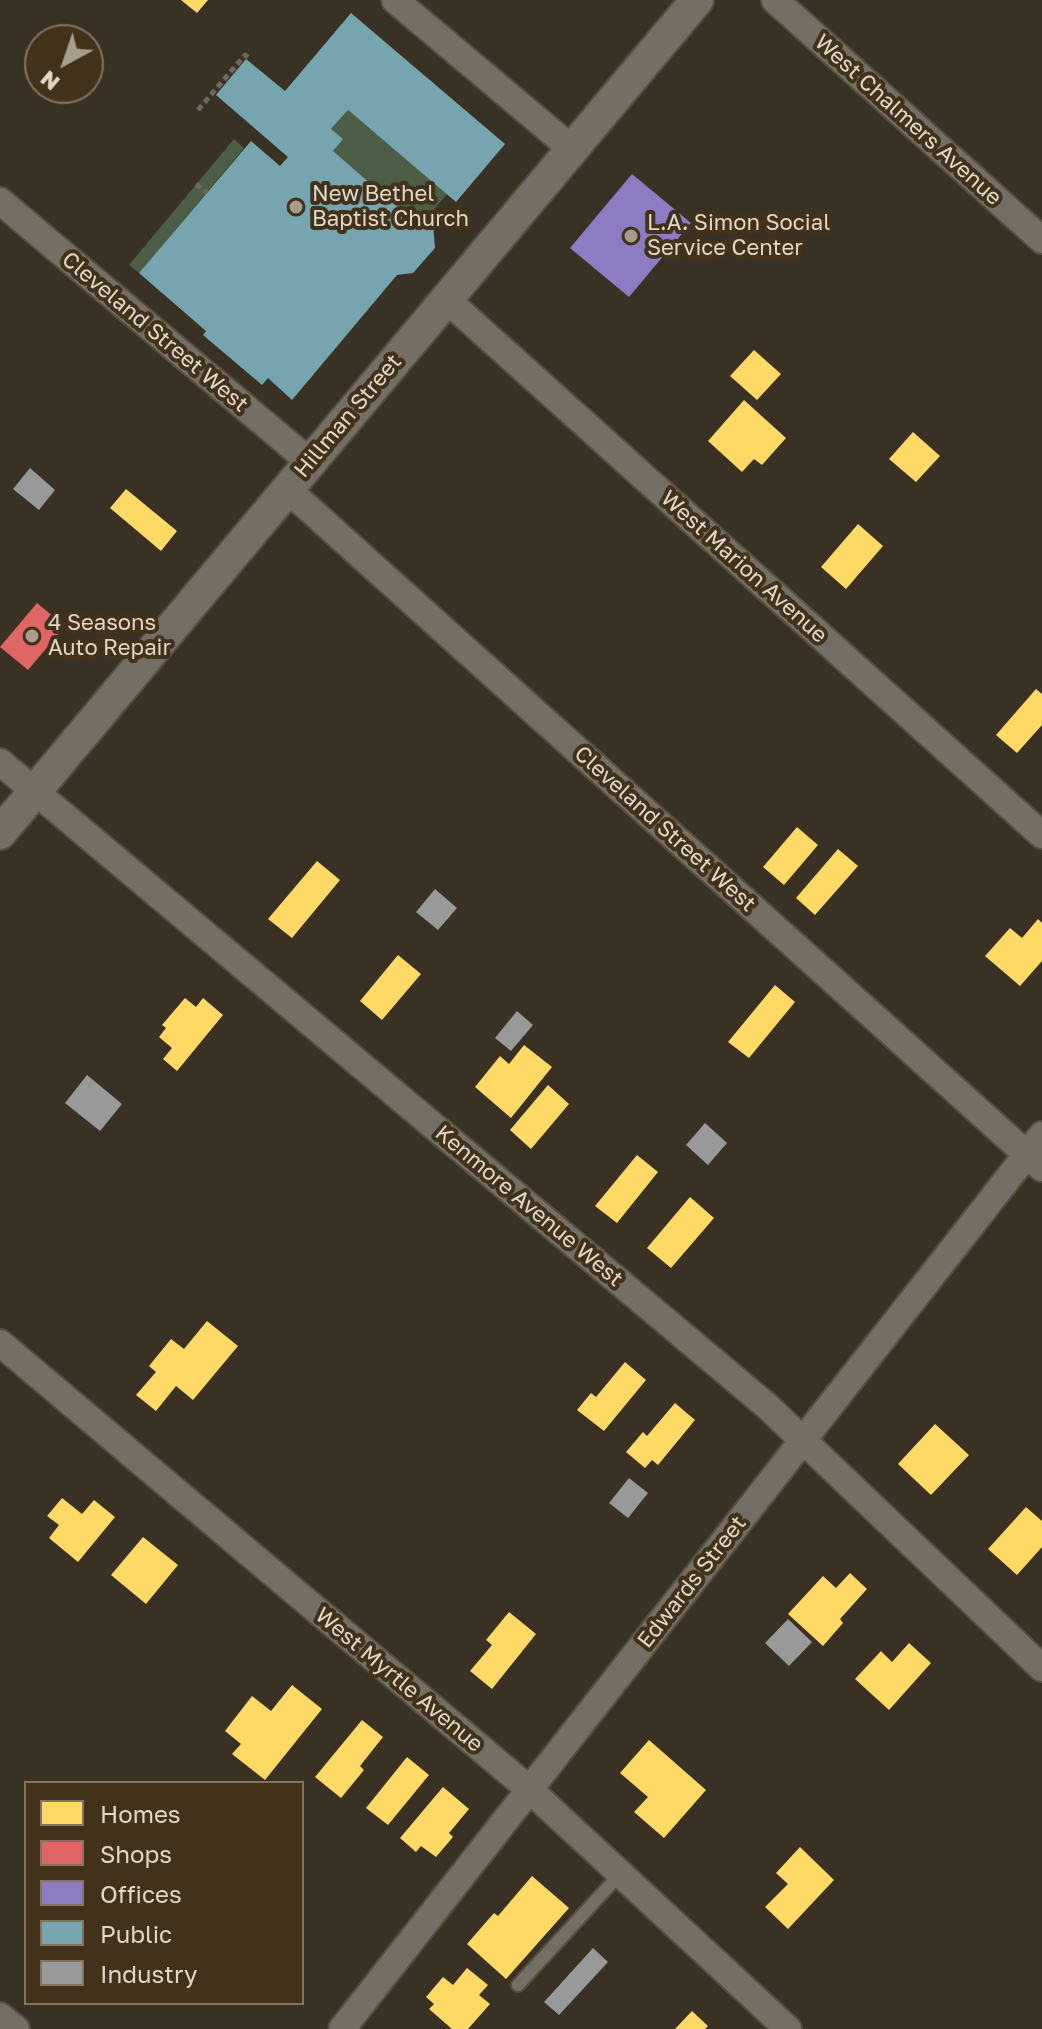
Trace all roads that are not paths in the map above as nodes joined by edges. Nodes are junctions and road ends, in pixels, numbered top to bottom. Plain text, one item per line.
1 (395, 0) edge
2 (697, 0) edge
3 (775, 0) edge
4 (572, 149) junction
5 (0, 201) edge
6 (1042, 240) edge
7 (446, 299) junction
8 (310, 462) junction
9 (287, 489) junction
10 (0, 762) edge
11 (35, 791) junction
12 (0, 833) edge
13 (1042, 835) edge
14 (1037, 1152) edge
15 (0, 1343) edge
16 (802, 1440) junction
17 (1042, 1668) edge
18 (530, 1790) junction
19 (620, 1874) junction
20 (518, 1985) dead end
21 (0, 2016) edge
22 (16, 2029) edge
23 (342, 2029) edge
24 (788, 2029) edge

1 - 4 street
2 - 4 street, Hillman Street
3 - 6 street, West Chalmers Avenue
4 - 7 street, Hillman Street
5 - 8 street, Cleveland Street West
7 - 8 street, Hillman Street
7 - 13 street, West Marion Avenue
8 - 9 street, Hillman Street
9 - 11 street, Hillman Street
9 - 14 street, Cleveland Street West
10 - 11 street, Kenmore Avenue West
11 - 12 street, Hillman Street
11 - 16 street, Kenmore Avenue West
14 - 16 street, Edwards Street
15 - 18 street, West Myrtle Avenue
16 - 17 street, Kenmore Avenue West
16 - 18 street, Edwards Street
18 - 19 street, West Myrtle Avenue
18 - 23 street, Edwards Street
19 - 20 lane
19 - 24 street, West Myrtle Avenue
21 - 22 street

